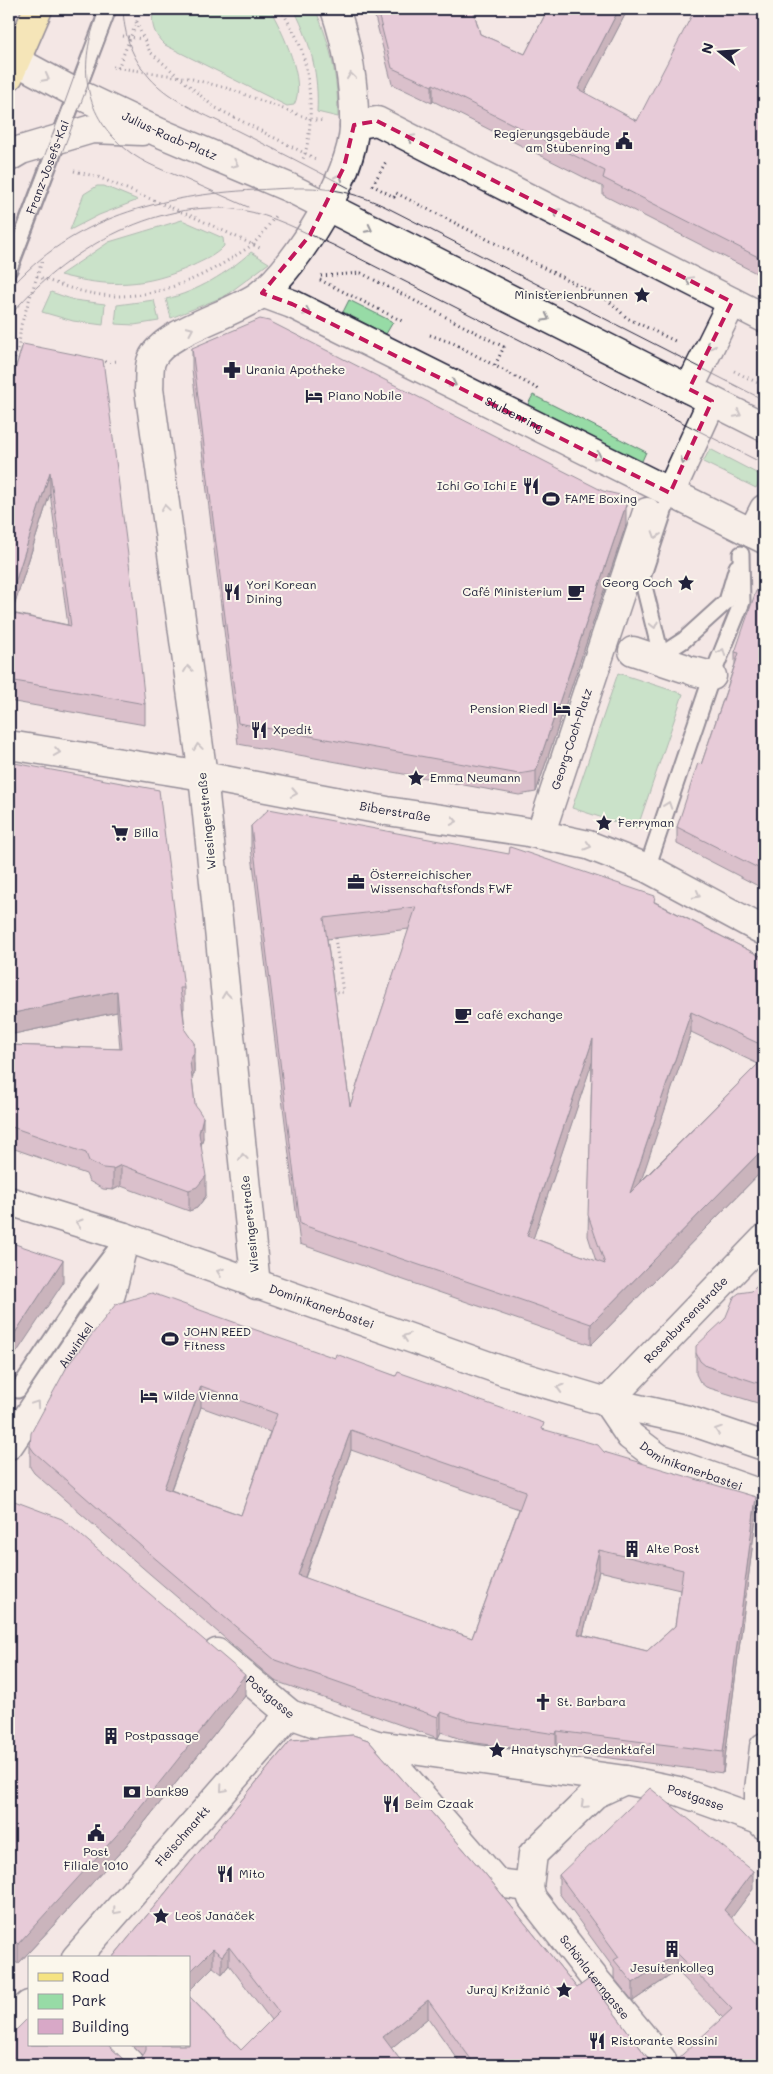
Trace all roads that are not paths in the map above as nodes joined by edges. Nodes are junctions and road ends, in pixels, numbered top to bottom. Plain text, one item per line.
1 (38, 9) edge
2 (108, 9) edge
3 (336, 9) edge
4 (11, 65) edge
5 (76, 94) junction
6 (354, 124) junction
7 (158, 132) junction
8 (58, 139) junction
9 (9, 157) edge
10 (326, 207) junction
11 (9, 270) edge
12 (262, 293) junction
13 (732, 302) junction
14 (764, 318) edge
15 (700, 395) junction
16 (764, 427) edge
17 (670, 493) junction
18 (764, 509) edge
19 (647, 512) dead end
20 (752, 542) edge
21 (620, 647) junction
22 (697, 672) junction
23 (9, 745) edge
24 (203, 776) junction
25 (540, 835) junction
26 (647, 868) junction
27 (764, 931) edge
28 (9, 1201) edge
29 (126, 1237) junction
30 (764, 1239) edge
31 (256, 1285) junction
32 (18, 1390) dead end
33 (607, 1402) junction
34 (9, 1445) edge
35 (764, 1446) edge
36 (764, 1496) edge
37 (195, 1634) edge
38 (290, 1714) junction
39 (377, 1745) junction
40 (764, 1746) edge
41 (625, 1780) junction
42 (762, 1822) edge
43 (528, 1887) junction
44 (78, 1956) edge
45 (28, 2006) edge
46 (9, 2023) edge
47 (113, 2046) edge
48 (131, 2065) edge
49 (663, 2065) edge

1 - 4 main road
2 - 5 lane, Franz-Josefs-Kai
6 -> 3 street
4 -> 5 street, Julius-Raab-Platz
5 - 7 street, Julius-Raab-Platz
5 - 8 lane, Franz-Josefs-Kai
10 -> 6 street
13 -> 6 street
7 - 8 street
7 -> 10 street, Julius-Raab-Platz
8 - 9 street
8 - 11 lane, Franz-Josefs-Kai
10 - 12 street
10 -> 15 street
12 -> 17 street, Stubenring
24 -> 12 street, Wiesingerstraße
13 - 14 street
13 -> 15 street
15 -> 16 street
15 -> 17 street
17 - 20 street, Stubenring
17 -> 20 lane
18 - 20 street
19 - 21 street, Georg-Coch-Platz
22 -> 20 lane
21 - 22 street
21 - 25 street, Georg-Coch-Platz
26 -> 22 lane
23 -> 24 street, Biberstraße
24 -> 25 street, Biberstraße
31 -> 24 street, Wiesingerstraße
25 -> 26 street, Biberstraße
26 -> 27 street, Biberstraße
29 -> 28 street, Dominikanerbastei
31 -> 29 street, Dominikanerbastei
29 - 32 lane
34 -> 29 street, Auwinkel
30 - 33 street, Rosenbursenstraße
33 -> 31 street, Dominikanerbastei
35 -> 33 street, Dominikanerbastei
33 - 36 street, Dominikanerbastei
37 - 38 street, Postgasse
38 - 39 street, Postgasse
38 -> 44 street, Fleischmarkt
39 - 41 street, Postgasse
39 - 43 street, Postgasse
40 - 42 street
41 - 42 street, Postgasse
41 -> 43 street
43 - 49 street, Schönlaterngasse
45 - 46 street
47 - 48 street

